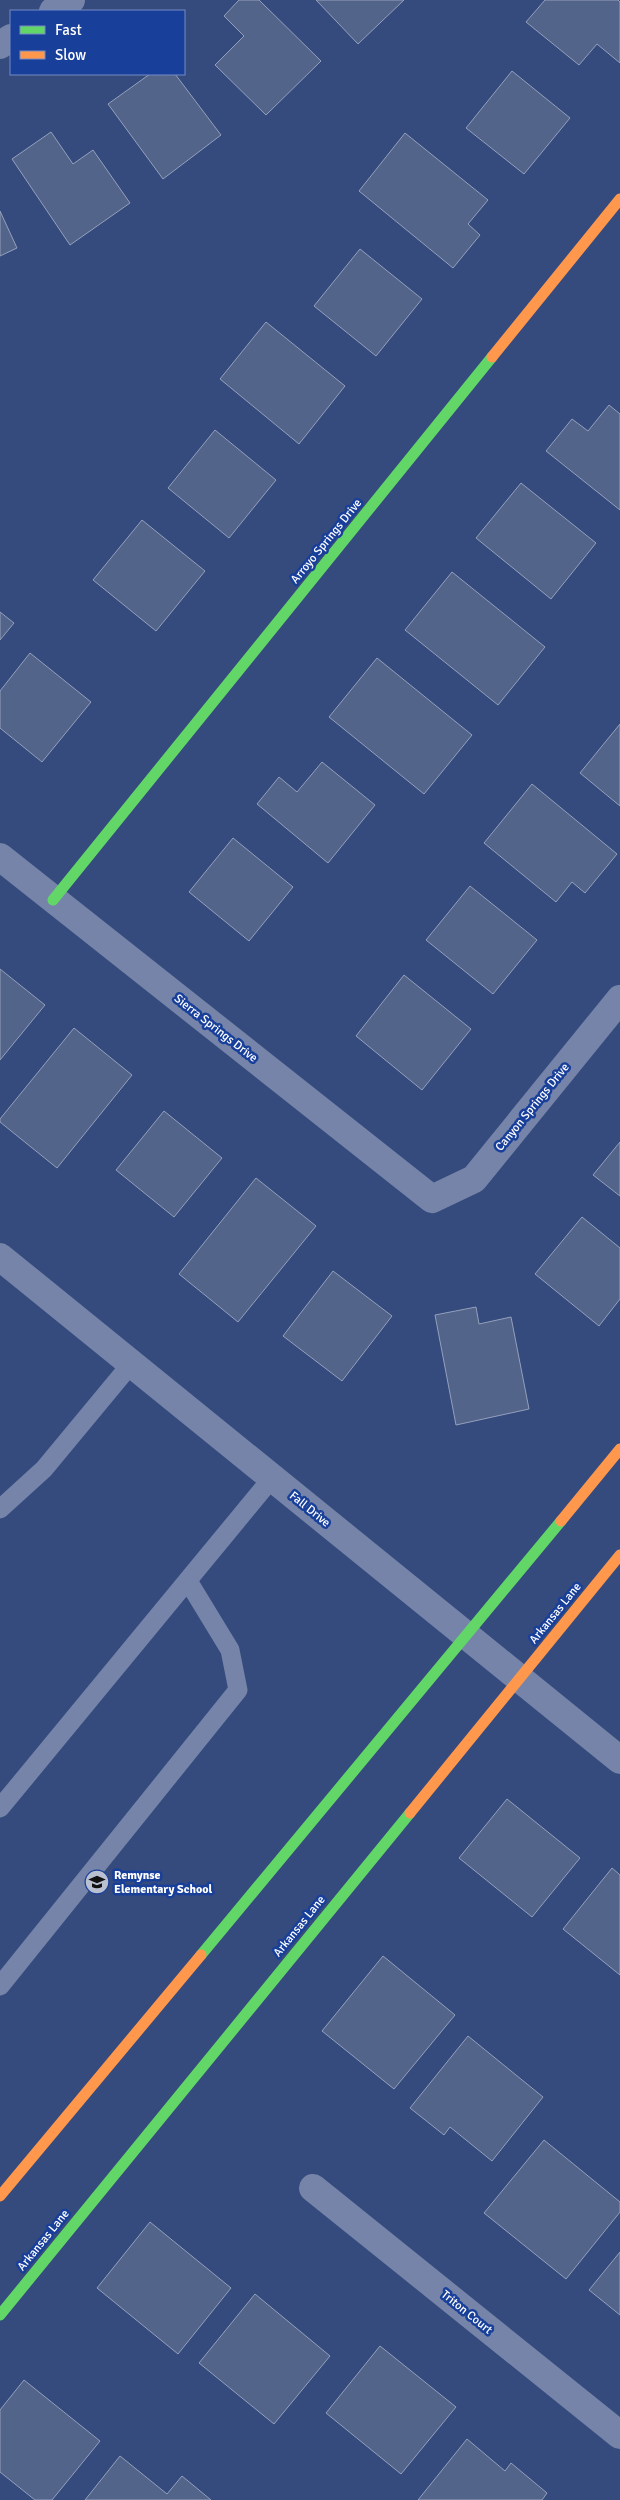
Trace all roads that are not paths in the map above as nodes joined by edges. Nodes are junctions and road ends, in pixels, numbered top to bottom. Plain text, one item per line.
1 (71, 0) edge
2 (56, 10) edge
3 (620, 199) edge
4 (0, 857) edge
5 (53, 900) junction
6 (620, 999) edge
7 (432, 1199) joint
8 (0, 1257) edge
9 (130, 1364) junction
10 (620, 1450) edge
11 (272, 1478) junction
12 (0, 1509) edge
13 (620, 1555) edge
14 (188, 1581) junction
15 (468, 1636) junction
16 (519, 1678) junction
17 (620, 1760) edge
18 (0, 1808) edge
19 (0, 1986) edge
20 (313, 2188) dead end
21 (0, 2196) edge
22 (0, 2315) edge
23 (620, 2435) edge

1 - 2 street
3 - 5 main road, Arroyo Springs Drive
4 - 5 street, Sierra Springs Drive
5 - 7 street, Sierra Springs Drive
6 - 7 street, Canyon Springs Drive
8 - 9 street, Fall Drive
9 - 11 street, Fall Drive
9 - 12 lane
10 - 15 main road
11 - 14 lane
11 - 15 street, Fall Drive
13 - 16 main road, Arkansas Lane
14 - 18 lane
14 - 19 lane
15 - 16 street, Fall Drive
15 - 21 main road
16 - 17 street, Fall Drive
16 - 22 main road, Arkansas Lane
20 - 23 street, Triton Court

